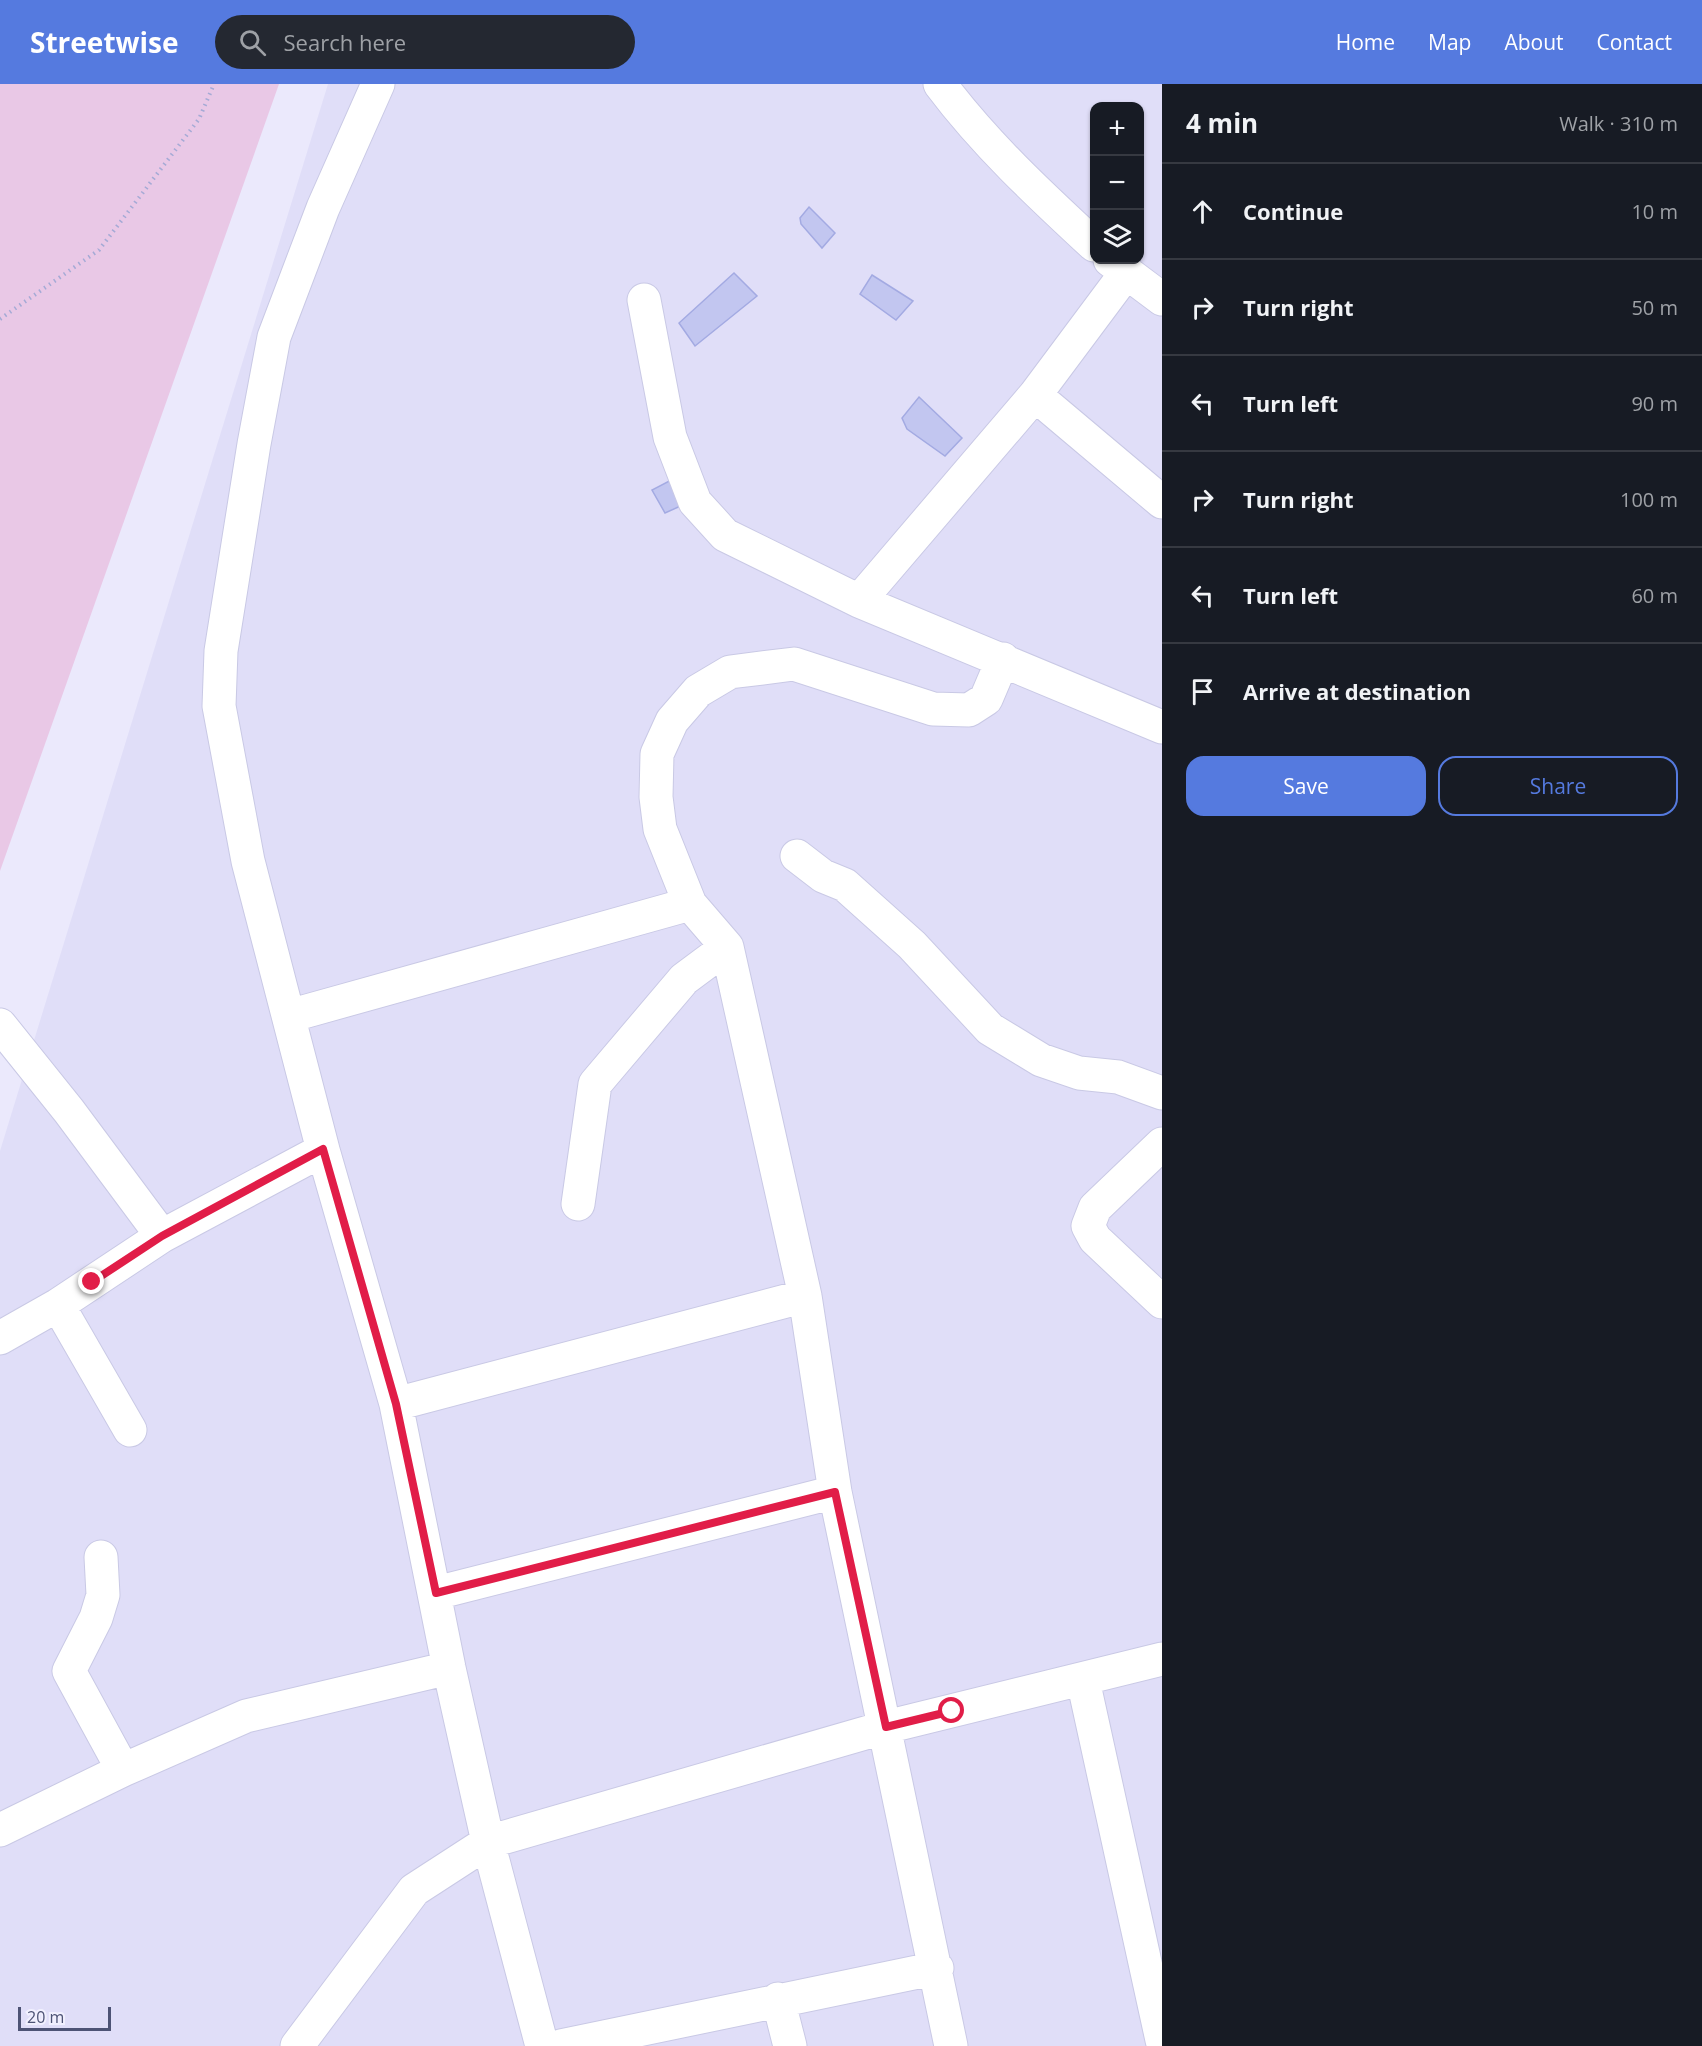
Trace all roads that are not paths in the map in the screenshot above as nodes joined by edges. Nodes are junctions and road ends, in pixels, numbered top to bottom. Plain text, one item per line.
1 (378, 84) edge
2 (940, 84) edge
3 (1090, 240) edge
4 (1118, 266) edge
5 (1162, 299) edge
6 (644, 300) dead end
7 (1035, 396) junction
8 (1162, 502) edge
9 (860, 601) junction
10 (1003, 659) junction
11 (1162, 727) edge
12 (796, 856) dead end
13 (690, 904) junction
14 (727, 947) junction
15 (289, 1016) junction
16 (0, 1025) edge
17 (1162, 1093) edge
18 (1162, 1144) edge
19 (323, 1149) junction
20 (578, 1204) dead end
21 (162, 1236) junction
22 (805, 1296) junction
23 (1162, 1302) edge
24 (58, 1305) junction
25 (0, 1338) edge
26 (396, 1404) junction
27 (130, 1430) dead end
28 (835, 1492) junction
29 (101, 1557) dead end
30 (436, 1593) junction
31 (1162, 1659) edge
32 (449, 1668) junction
33 (1083, 1680) junction
34 (886, 1727) junction
35 (123, 1770) junction
36 (0, 1830) edge
37 (488, 1842) junction
38 (937, 1968) junction
39 (778, 1999) junction
40 (1162, 2040) edge
41 (297, 2046) edge
42 (542, 2046) edge
43 (561, 2046) edge
44 (789, 2046) edge
45 (951, 2046) edge

1 - 15 street
2 - 3 street
4 - 5 street
4 - 7 street
6 - 9 street
7 - 8 street
7 - 9 street
9 - 10 street
10 - 11 street
10 - 13 street
12 - 17 street
13 - 14 street
13 - 15 street
14 - 20 street
14 - 22 street
15 - 19 street
16 - 21 street
18 - 23 street
19 - 21 street
19 - 26 street
21 - 24 street
22 - 26 street
22 - 28 street
24 - 25 street
24 - 27 street
26 - 30 street
28 - 30 street
28 - 34 street
29 - 35 street
30 - 32 street
31 - 33 street
32 - 35 street
32 - 37 street
33 - 34 street
33 - 40 street
34 - 37 street
34 - 38 street
35 - 36 street
37 - 41 street
37 - 42 street
38 - 39 street
38 - 45 street
39 - 43 street
39 - 44 street

